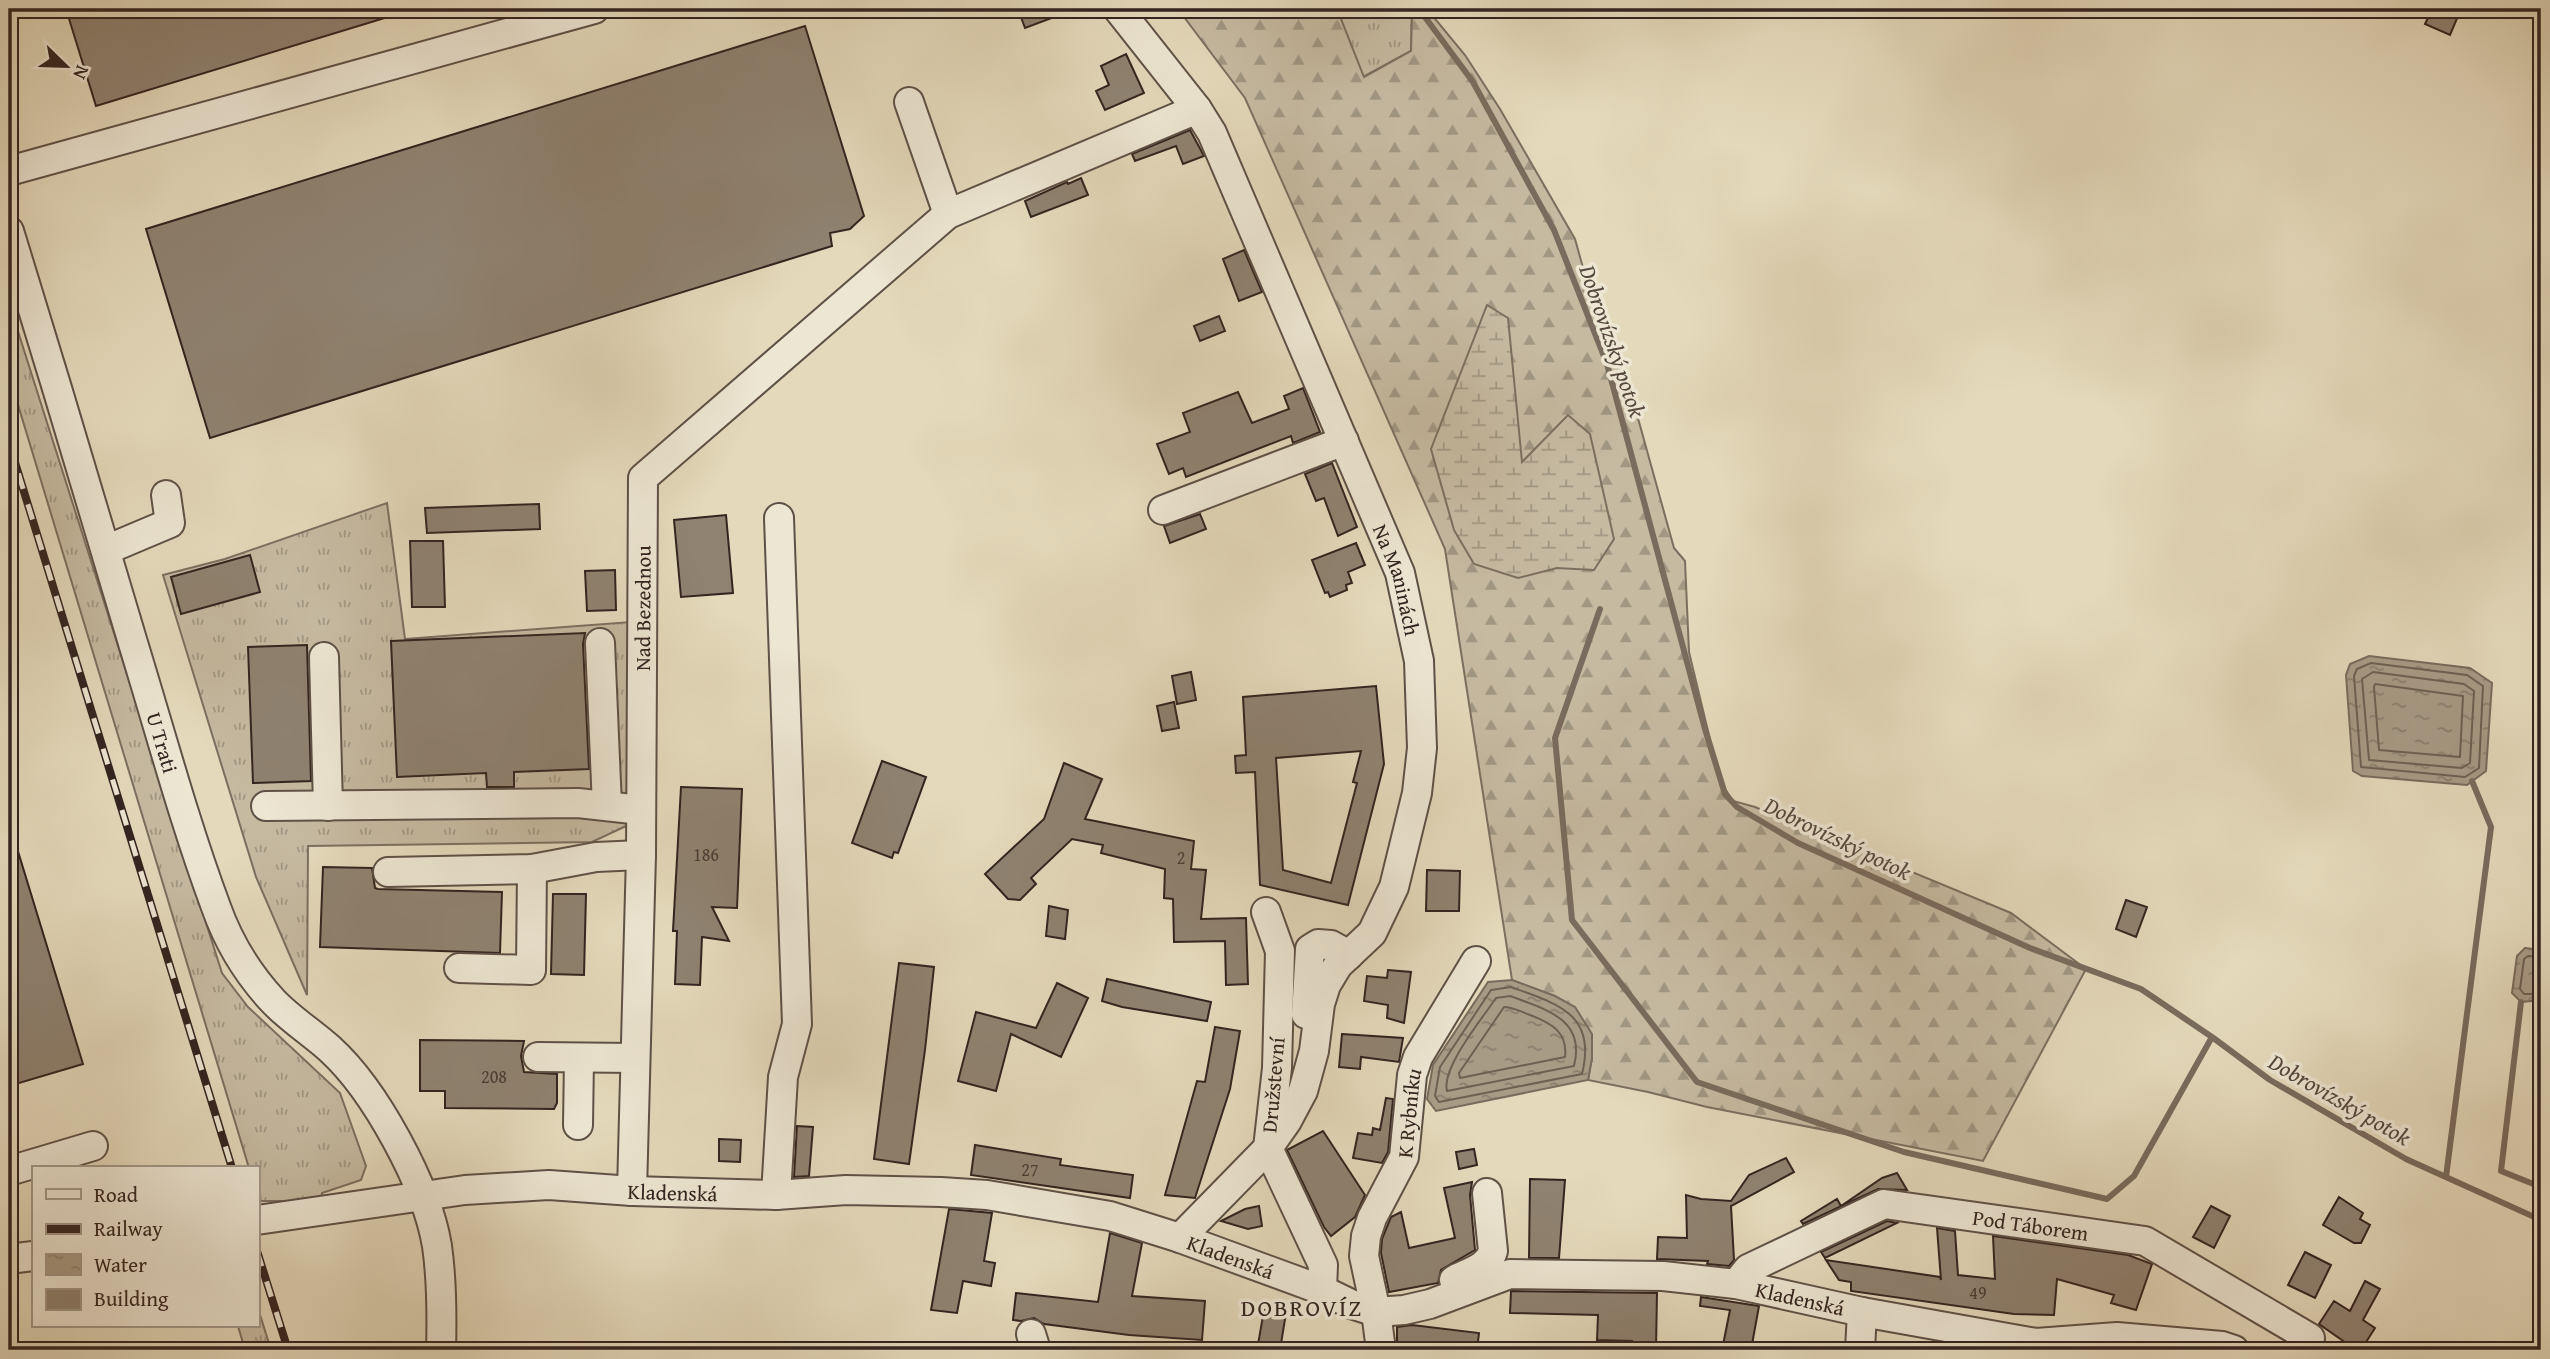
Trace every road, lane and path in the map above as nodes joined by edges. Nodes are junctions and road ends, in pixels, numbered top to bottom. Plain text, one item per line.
1 (594, 9) edge
2 (1118, 9) edge
3 (909, 102) dead end
4 (1197, 108) junction
5 (9, 171) edge
6 (948, 214) junction
7 (9, 231) edge
8 (1344, 441) junction
9 (166, 495) dead end
10 (1163, 510) dead end
11 (779, 518) dead end
12 (106, 551) junction
13 (600, 643) dead end
14 (324, 657) dead end
15 (328, 806) junction
16 (607, 806) junction
17 (266, 807) dead end
18 (641, 810) junction
19 (641, 855) junction
20 (532, 869) junction
21 (388, 872) dead end
22 (1266, 912) dead end
23 (1476, 961) dead end
24 (459, 968) dead end
25 (538, 1058) dead end
26 (579, 1058) junction
27 (635, 1058) junction
28 (578, 1125) dead end
29 (93, 1146) dead end
30 (1268, 1148) junction
31 (9, 1171) edge
32 (632, 1191) junction
33 (1488, 1193) dead end
34 (423, 1195) junction
35 (776, 1195) junction
36 (259, 1220) edge
37 (1180, 1238) junction
38 (32, 1256) edge
39 (9, 1259) edge
40 (1736, 1284) junction
41 (1322, 1290) junction
42 (1430, 1304) junction
43 (1376, 1312) junction
44 (1863, 1312) junction
45 (2046, 1347) edge
46 (441, 1350) edge
47 (1381, 1350) edge
48 (1860, 1350) edge
49 (2234, 1350) edge
50 (2306, 1350) edge

1 - 5 street
2 - 4 street, Na Maninách
3 - 6 street
4 - 6 street, Nad Bezednou
4 - 8 street, Na Maninách
6 - 18 street, Nad Bezednou
7 - 12 street, U Trati
8 - 10 street
8 - 30 street, Na Maninách
9 - 12 street
11 - 35 street
12 - 34 street, U Trati
13 - 16 street
14 - 15 street
15 - 16 street
15 - 17 street
16 - 18 street
18 - 19 street, Nad Bezednou
19 - 20 street
19 - 27 street, Nad Bezednou
20 - 21 street
20 - 24 street
22 - 30 street, Družstevní
23 - 43 street, K Rybníku
25 - 26 street
26 - 27 street
26 - 28 street
27 - 32 street, Nad Bezednou
29 - 31 street
30 - 37 street, Na Maninách
30 - 41 street, Družstevní
32 - 34 street, Kladenská
32 - 35 street, Kladenská
33 - 42 street
34 - 36 street, Kladenská
34 - 46 street, U Trati
35 - 37 street, Kladenská
37 - 41 street, Kladenská
38 - 39 street
40 - 42 street, Kladenská
40 - 44 street, Kladenská
40 - 50 street, Pod Táborem
41 - 43 street, Kladenská
42 - 43 street, Kladenská
43 - 47 street, K Rybníku
44 - 45 street, Kladenská
44 - 48 street
45 - 49 street, Kladenská

